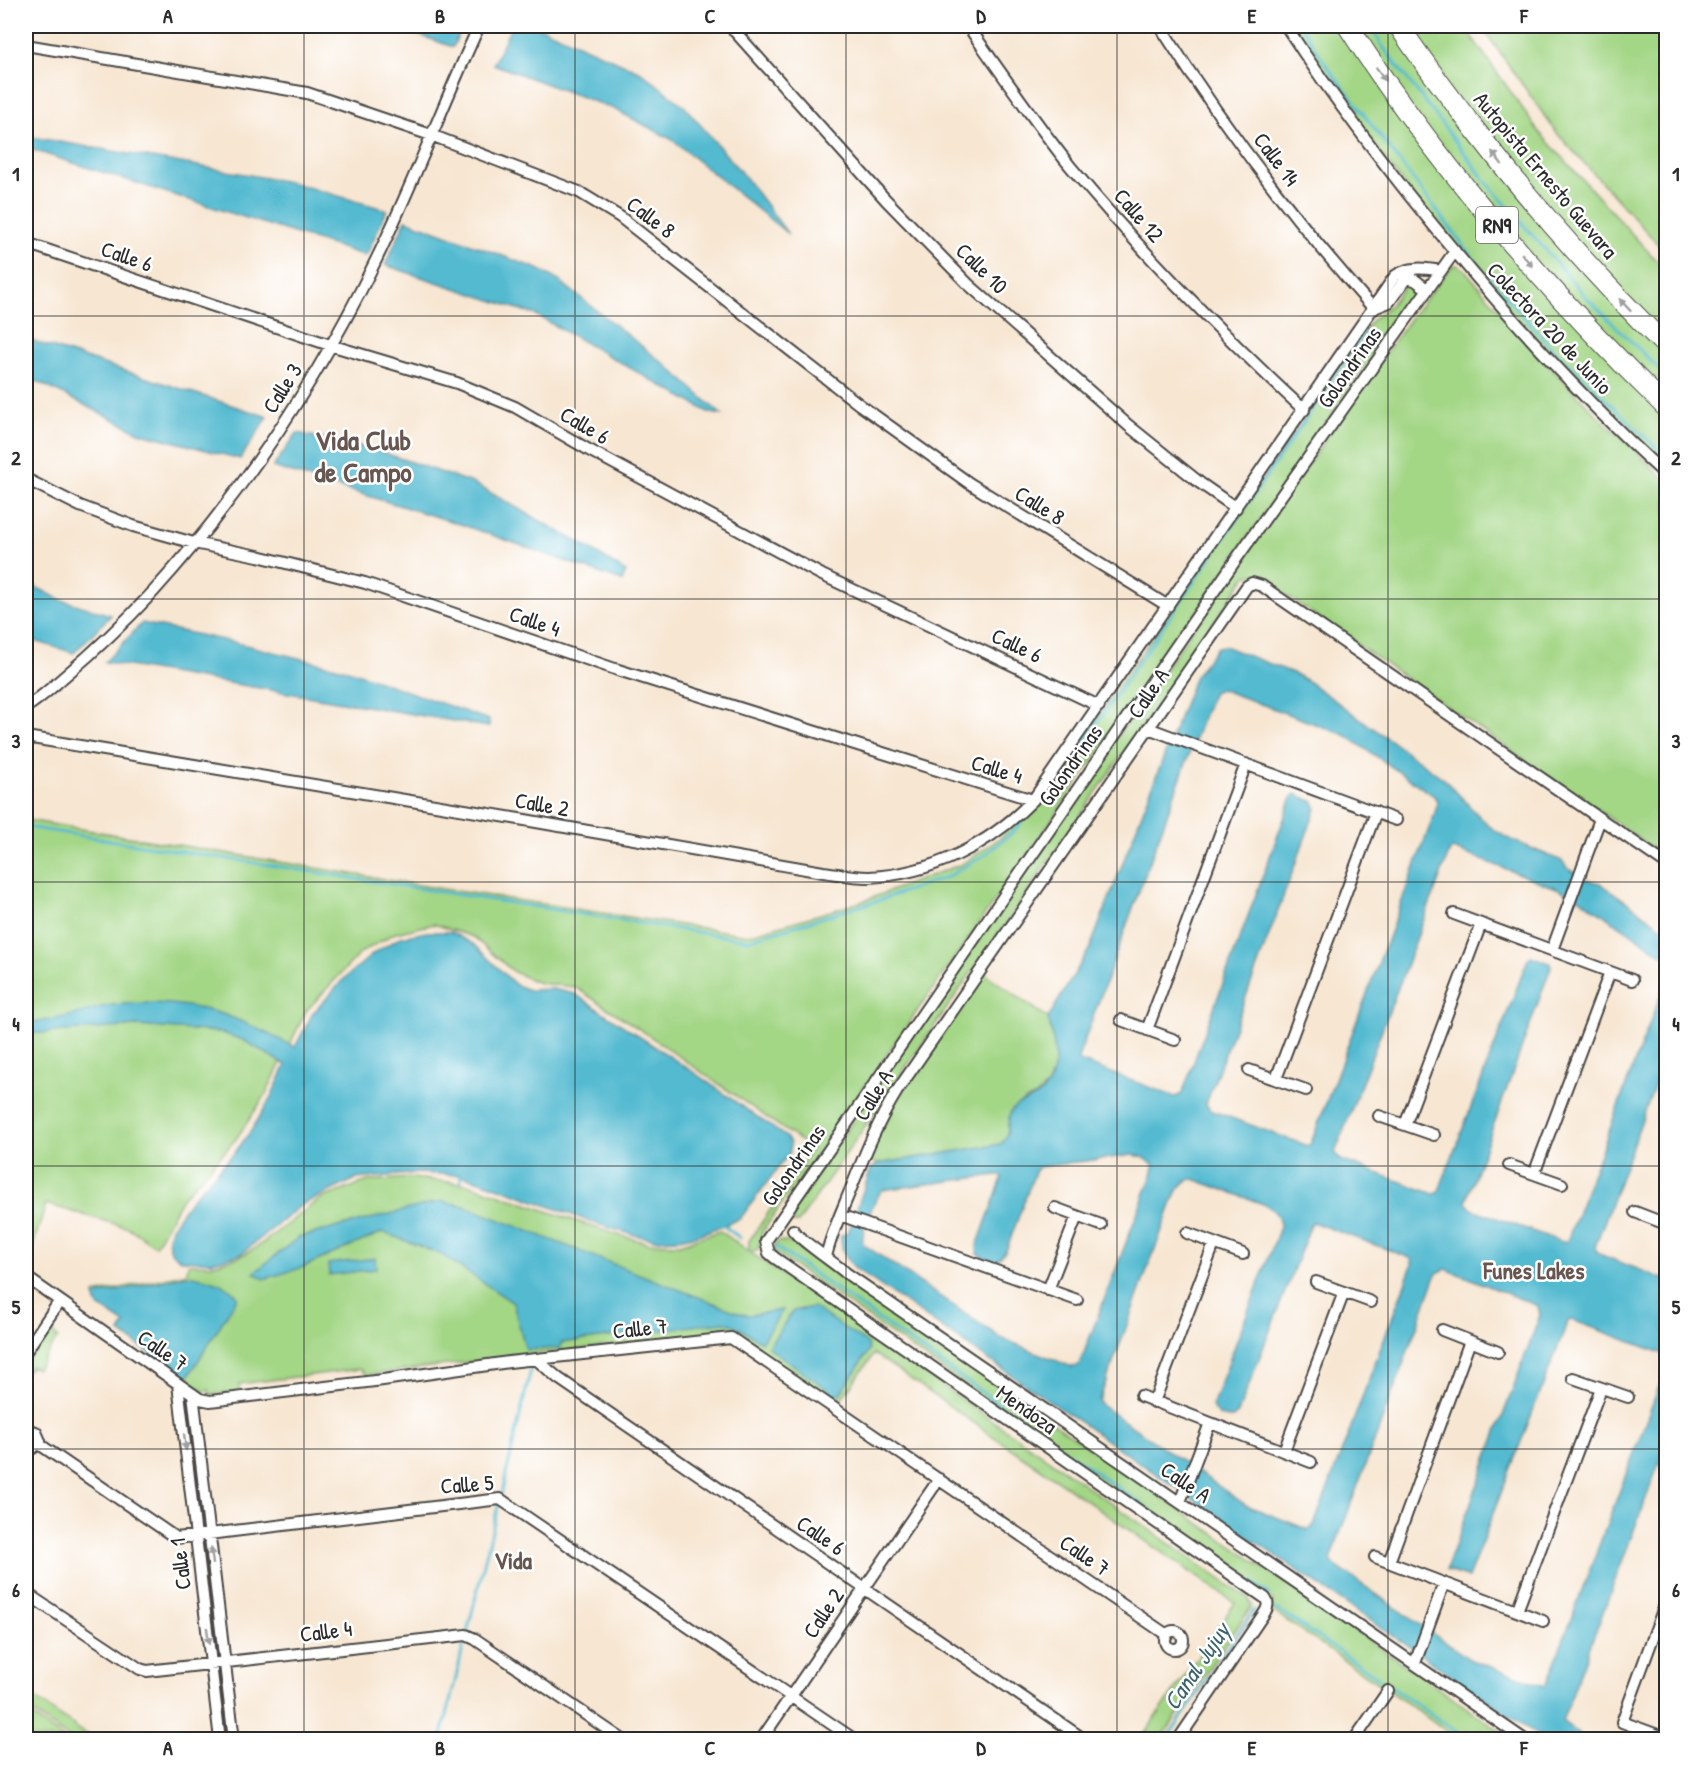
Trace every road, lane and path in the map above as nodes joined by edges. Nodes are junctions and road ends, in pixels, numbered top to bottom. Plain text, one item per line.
1 (479, 26) edge
2 (730, 26) edge
3 (968, 26) edge
4 (1160, 26) edge
5 (1286, 26) edge
6 (1348, 26) edge
7 (1399, 26) edge
8 (26, 45) edge
9 (431, 135) junction
10 (26, 243) edge
11 (1455, 251) junction
12 (1441, 271) junction
13 (1409, 274) junction
14 (1427, 290) junction
15 (1374, 309) junction
16 (330, 345) junction
17 (1666, 346) edge
18 (1666, 406) edge
19 (1304, 410) junction
20 (1666, 475) edge
21 (26, 479) edge
22 (1236, 508) junction
23 (194, 543) junction
24 (1168, 606) junction
25 (1099, 706) junction
26 (26, 707) edge
27 (1148, 728) junction
28 (26, 737) edge
29 (1246, 764) junction
30 (1033, 800) junction
31 (1376, 812) junction
32 (1600, 819) junction
33 (1396, 820) dead end
34 (1666, 864) edge
35 (1454, 914) dead end
36 (1481, 924) junction
37 (1552, 950) junction
38 (1610, 972) junction
39 (1632, 980) dead end
40 (1121, 1020) dead end
41 (1147, 1030) junction
42 (1175, 1040) dead end
43 (1250, 1070) dead end
44 (1276, 1079) junction
45 (1306, 1090) dead end
46 (1379, 1116) dead end
47 (1405, 1125) junction
48 (1434, 1136) dead end
49 (1509, 1165) dead end
50 (1534, 1174) junction
51 (1562, 1184) dead end
52 (1055, 1208) dead end
53 (1635, 1212) dead end
54 (840, 1215) junction
55 (1077, 1216) junction
56 (1665, 1220) edge
57 (778, 1221) junction
58 (1101, 1226) dead end
59 (1187, 1233) dead end
60 (1214, 1244) junction
61 (766, 1247) joint
62 (1243, 1254) dead end
63 (826, 1257) junction
64 (26, 1277) edge
65 (1316, 1282) dead end
66 (1048, 1290) junction
67 (1344, 1292) junction
68 (1077, 1300) dead end
69 (59, 1302) junction
70 (1371, 1302) dead end
71 (1442, 1330) dead end
72 (1470, 1341) junction
73 (26, 1351) edge
74 (1498, 1352) dead end
75 (537, 1360) junction
76 (1573, 1378) dead end
77 (178, 1384) junction
78 (1601, 1388) junction
79 (192, 1394) junction
80 (1141, 1396) dead end
81 (1628, 1398) dead end
82 (1154, 1402) junction
83 (1210, 1423) junction
84 (26, 1432) edge
85 (39, 1444) junction
86 (26, 1446) edge
87 (1284, 1451) junction
88 (1311, 1462) dead end
89 (939, 1479) junction
90 (1180, 1502) junction
91 (209, 1534) junction
92 (196, 1535) junction
93 (1375, 1557) dead end
94 (1389, 1562) junction
95 (1444, 1583) junction
96 (864, 1588) junction
97 (26, 1593) edge
98 (1666, 1602) edge
99 (1517, 1611) junction
100 (1543, 1620) dead end
101 (1167, 1635) dead end
102 (225, 1663) junction
103 (1415, 1663) junction
104 (211, 1665) junction
105 (1388, 1691) dead end
106 (791, 1695) junction
107 (1666, 1738) edge
108 (220, 1740) edge
109 (234, 1740) edge
110 (623, 1740) edge
111 (760, 1740) edge
112 (855, 1740) edge
113 (1085, 1740) edge
114 (1178, 1740) edge
115 (1354, 1740) edge
116 (1525, 1740) edge

1 - 9 street, Calle 3
2 - 22 street, Calle 10
3 - 19 street, Calle 12
4 - 15 street, Calle 14
5 - 11 street, Colectora 20 de Junio
6 -> 18 highway, RN9
17 -> 7 highway, Autopista Ernesto Guevara / RN9
8 - 9 street, Calle 8
9 - 16 street, Calle 3
9 - 24 street, Calle 8
10 - 16 street, Calle 6
11 - 12 street, Golondrinas
11 - 20 street, Colectora 20 de Junio
12 - 13 street
12 - 14 street, Golondrinas
13 - 14 street
13 - 15 street, Calle 2
14 - 57 street, Golondrinas
15 - 19 street, Calle 2
16 - 23 street, Calle 3
16 - 25 street, Calle 6
19 - 22 street, Calle 2
21 - 23 street, Calle 4
22 - 24 street, Calle 2
23 - 26 street, Calle 3
23 - 30 street, Calle 4
24 - 25 street, Calle 2
25 - 30 street, Calle 2
27 - 29 street
27 - 32 street, Calle A
27 - 54 street, Calle A
28 - 30 street, Calle 2
29 - 31 street
29 - 41 street
31 - 33 street
31 - 44 street
32 - 34 street, Calle A
32 - 37 street
35 - 36 street
36 - 37 street
36 - 47 street
37 - 38 street
38 - 39 street
38 - 50 street
40 - 41 street
41 - 42 street
43 - 44 street
44 - 45 street
46 - 47 street
47 - 48 street
49 - 50 street
50 - 51 street
52 - 55 street
53 - 56 street
54 - 63 street, Calle A
54 - 66 street
55 - 58 street
55 - 66 street
57 - 61 street, Golondrinas
57 - 63 street, Calle A
59 - 60 street
60 - 62 street
60 - 82 street
61 - 114 street, Mendoza
63 - 90 street, Calle A
64 - 69 street, Calle 7
65 - 67 street
66 - 68 street
67 - 70 street
67 - 87 street
69 - 73 street
69 - 77 street, Calle 7
71 - 72 street
72 - 74 street
72 - 94 street
75 - 79 street, Calle 7
75 - 89 street, Calle 7
75 - 96 street, Calle 6
76 - 78 street
77 - 79 street, Calle 7
77 -> 92 street, Calle 1
78 - 81 street
78 - 99 street
79 - 91 street, Calle 1
80 - 82 street
82 - 83 street
83 - 87 street
83 - 90 street
84 - 85 street, Calle 5
85 - 86 street
85 - 92 street, Calle 5
87 - 88 street
89 - 96 street, Calle 2
89 - 101 street, Calle 7
90 - 103 street, Calle A
91 - 92 street, Calle 5
102 -> 91 street, Calle 1
91 - 106 street, Calle 5
92 -> 104 street, Calle 1
93 - 94 street
94 - 95 street
95 - 99 street
95 - 103 street
96 - 106 street, Calle 2
96 - 113 street, Calle 6
97 - 104 street, Calle 4
98 - 107 street
99 - 100 street
102 - 104 street, Calle 4
102 - 109 street, Calle 1
102 - 110 street, Calle 4
103 - 116 street, Calle A
104 - 108 street, Calle 1
105 - 115 street
106 - 111 street, Calle 2
106 - 112 street, Calle 5

